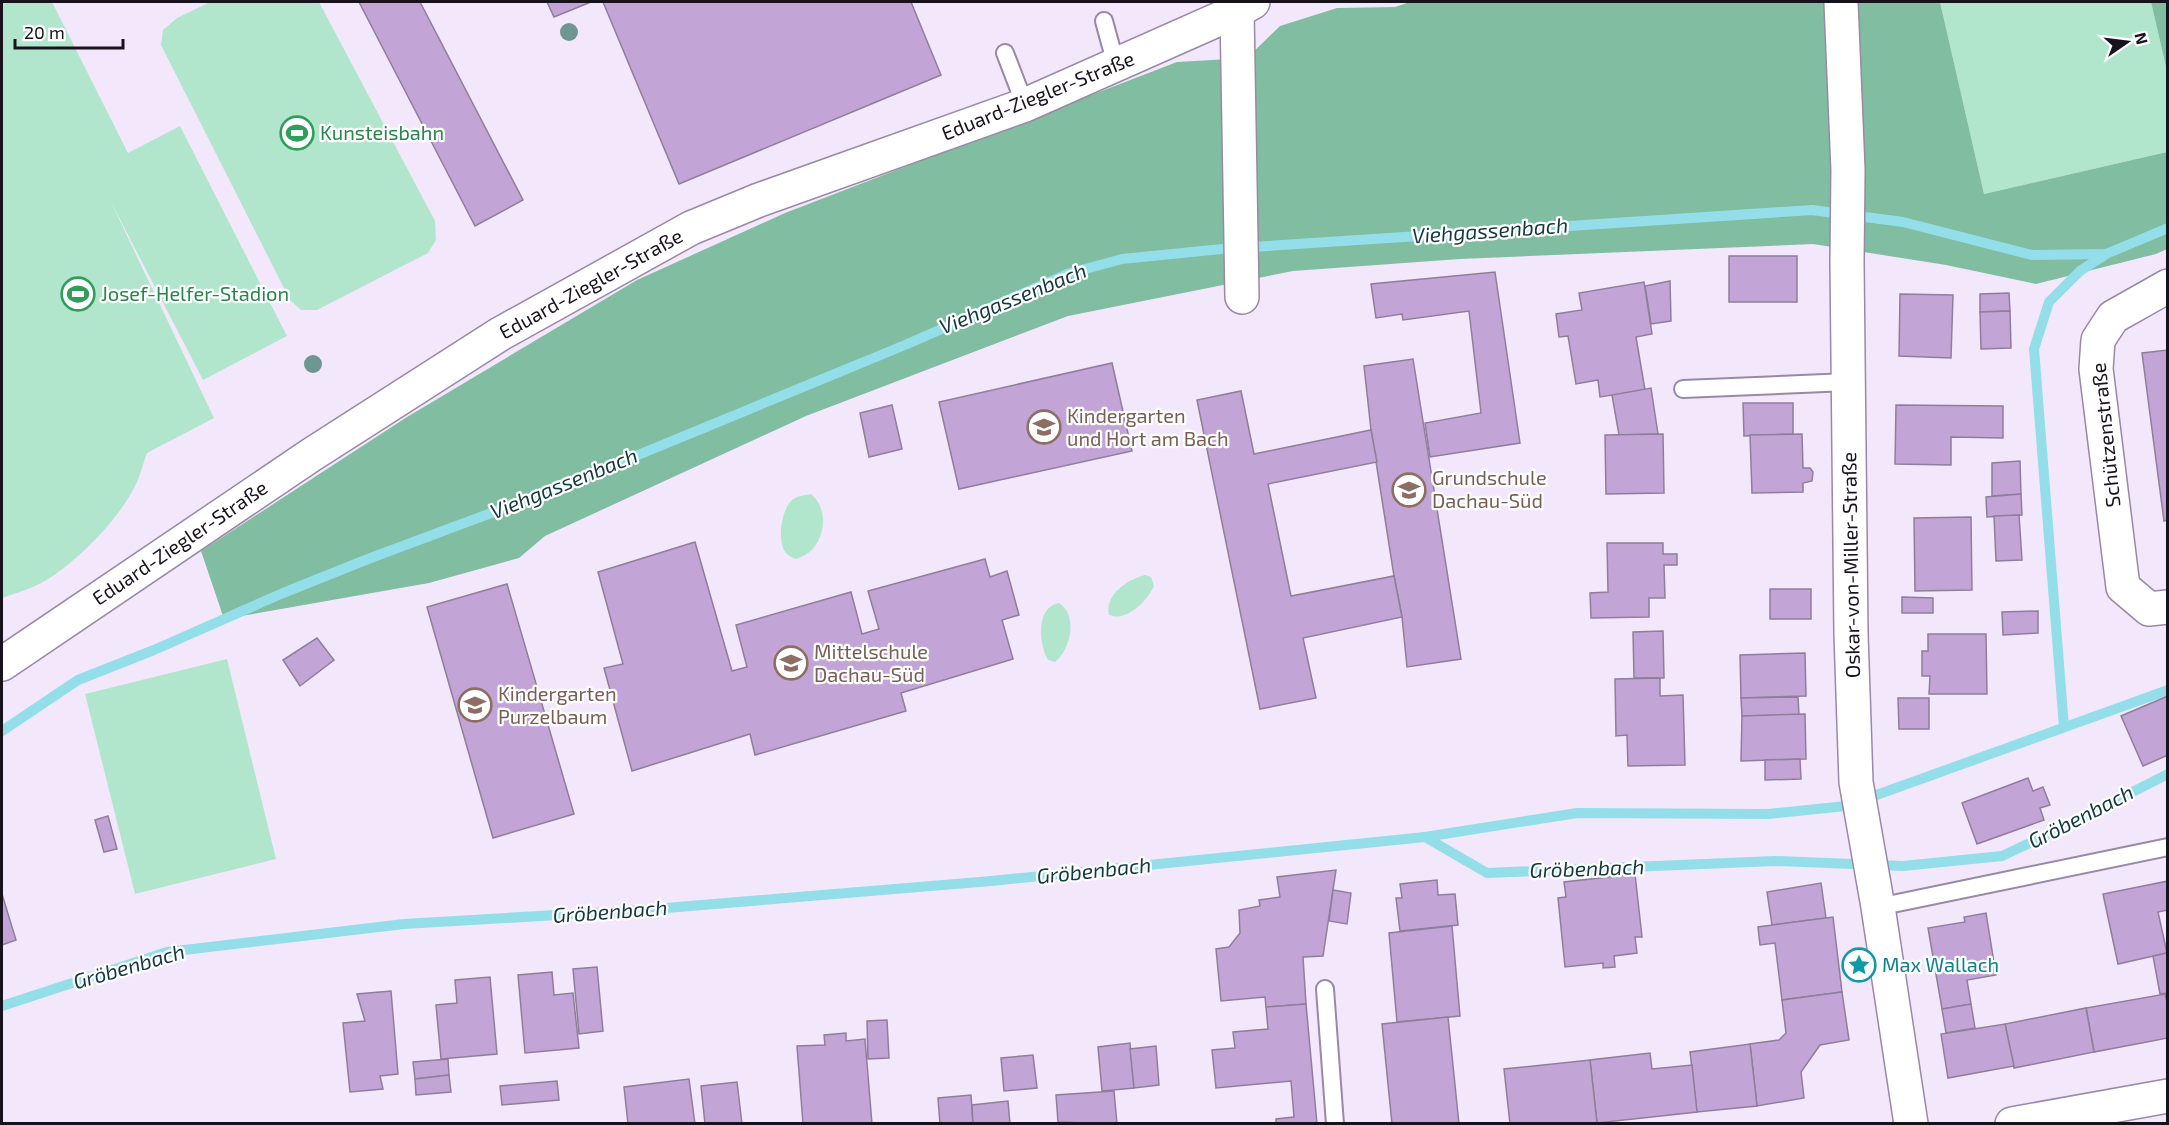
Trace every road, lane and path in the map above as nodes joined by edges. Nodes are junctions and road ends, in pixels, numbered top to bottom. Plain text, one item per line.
1 (1841, 2) edge
2 (1245, 6) edge
3 (1104, 21) dead end
4 (1005, 53) dead end
5 (1116, 65) junction
6 (1025, 105) junction
7 (2168, 286) edge
8 (1242, 297) dead end
9 (1848, 382) junction
10 (1683, 389) dead end
11 (2158, 608) edge
12 (2, 664) edge
13 (2168, 847) edge
14 (1876, 901) junction
15 (1325, 989) dead end
16 (2168, 1096) edge
17 (1335, 1124) edge
18 (1911, 1124) edge
19 (2012, 1124) edge

1 - 9 street, Oskar-von-Miller-Straße
2 - 5 street, Eduard-Ziegler-Straße
2 - 8 street, Eduard-Ziegler-Straße
3 - 5 lane
4 - 6 lane
5 - 6 street, Eduard-Ziegler-Straße
6 - 12 street, Eduard-Ziegler-Straße
7 - 11 street, Schützenstraße
9 - 10 lane
9 - 14 street, Oskar-von-Miller-Straße
13 - 14 lane
14 - 18 street, Oskar-von-Miller-Straße
15 - 17 lane
16 - 19 street

